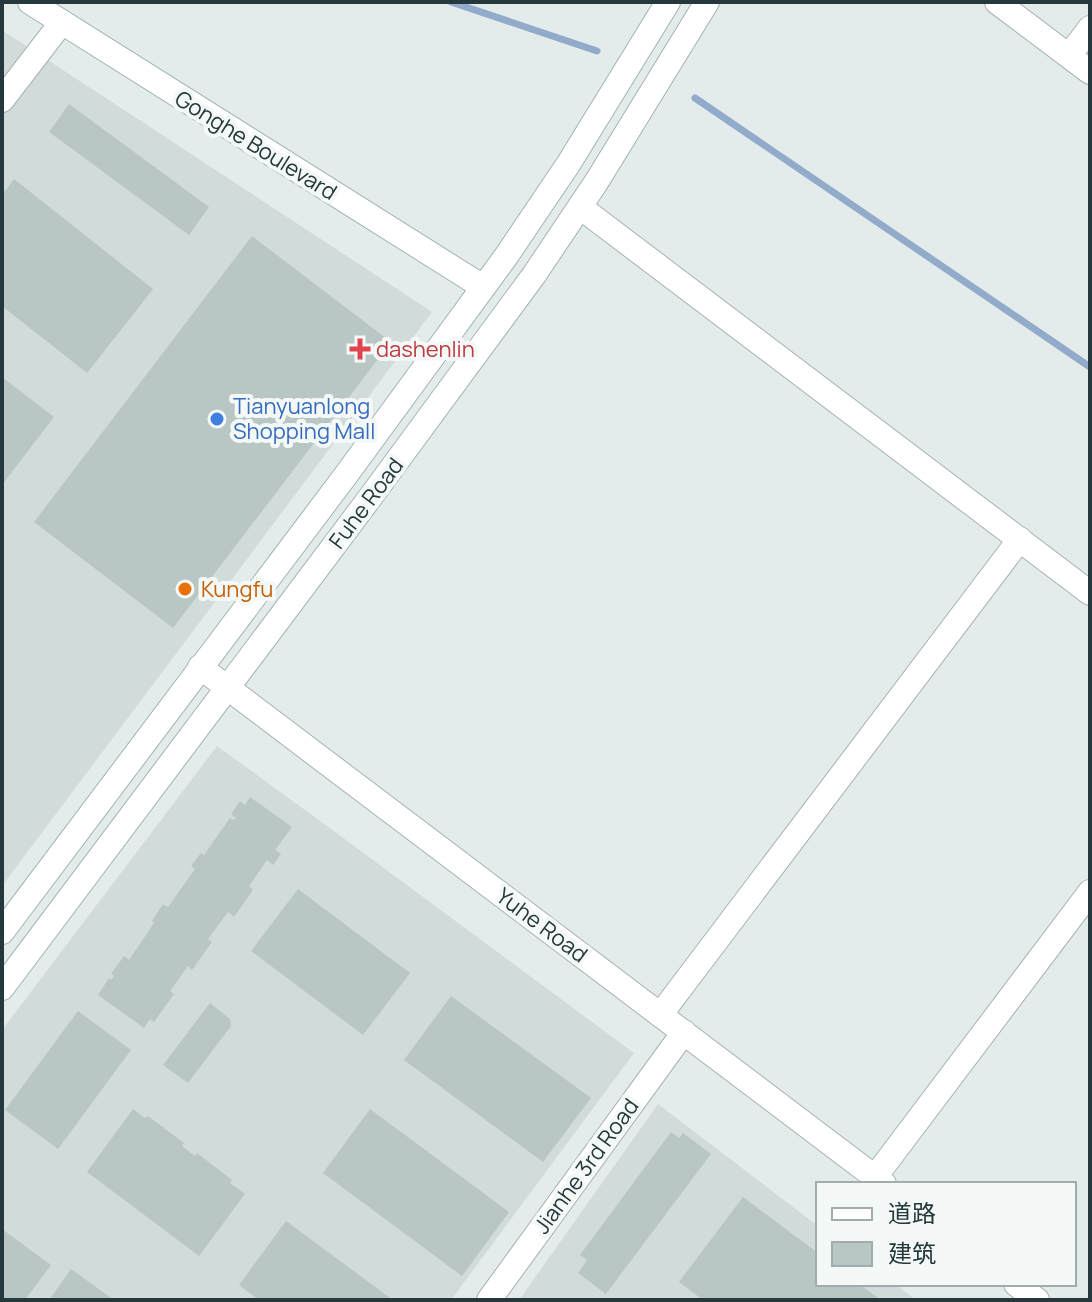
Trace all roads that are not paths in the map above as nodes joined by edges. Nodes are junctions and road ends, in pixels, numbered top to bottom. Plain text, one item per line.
1 (30, 2) edge
2 (668, 2) edge
3 (707, 2) edge
4 (997, 2) edge
5 (62, 22) junction
6 (1090, 28) edge
7 (1069, 56) junction
8 (1090, 72) edge
9 (2, 100) edge
10 (580, 207) junction
11 (483, 287) junction
12 (1020, 539) junction
13 (1090, 593) edge
14 (200, 667) junction
15 (228, 688) junction
16 (1090, 892) edge
17 (2, 932) edge
18 (2, 988) edge
19 (660, 1015) junction
20 (684, 1032) junction
21 (879, 1180) edge
22 (1019, 1286) edge
23 (489, 1300) edge
24 (1037, 1300) edge

1 - 5 street, Gonghe Boulevard
2 - 11 street, Fuhe Road
3 - 10 street, Fuhe Road
4 - 7 street
5 - 9 street
5 - 11 street, Gonghe Boulevard
6 - 7 street
7 - 8 street
10 - 12 street
10 - 15 street, Fuhe Road
11 - 14 street, Fuhe Road
12 - 13 street
12 - 19 street
14 - 15 street, Yuhe Road
14 - 17 street, Fuhe Road
15 - 18 street, Fuhe Road
15 - 19 street, Yuhe Road
16 - 21 street
19 - 20 street, Yuhe Road
20 - 21 street, Yuhe Road
20 - 23 street, Jianhe 3rd Road
22 - 24 street

